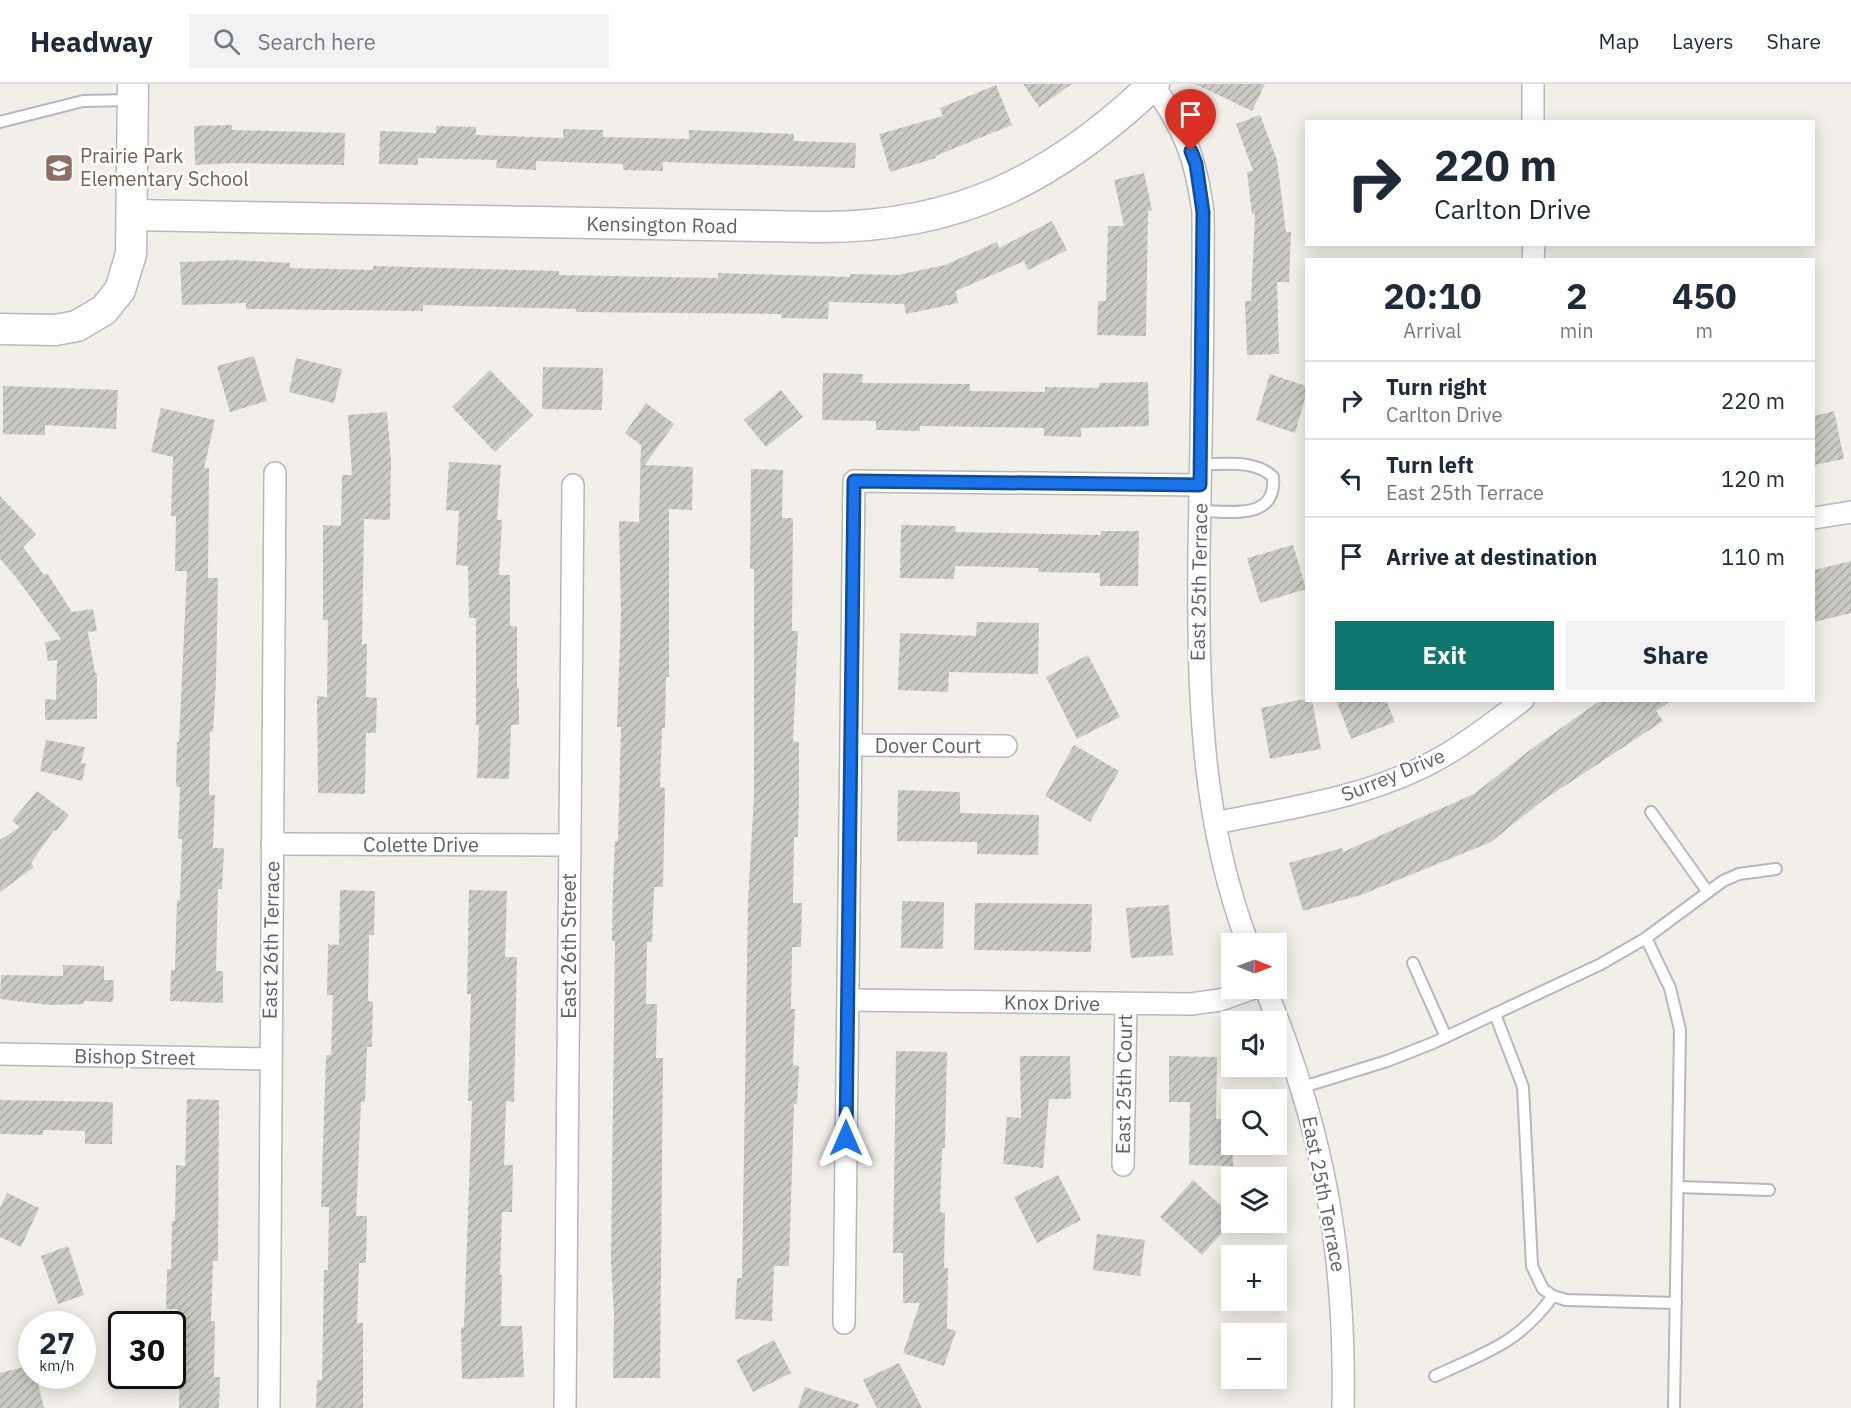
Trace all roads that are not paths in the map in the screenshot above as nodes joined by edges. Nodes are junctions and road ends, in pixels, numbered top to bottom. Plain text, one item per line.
1 (1153, 84) edge
2 (1533, 84) edge
3 (132, 92) edge
4 (1533, 120) edge
5 (0, 122) edge
6 (132, 215) junction
7 (0, 329) edge
8 (275, 473) dead end
9 (1200, 475) junction
10 (573, 485) dead end
11 (1200, 511) junction
12 (1851, 512) edge
13 (1815, 518) edge
14 (1519, 702) edge
15 (851, 745) junction
16 (1006, 746) dead end
17 (1651, 812) dead end
18 (1215, 823) junction
19 (272, 844) junction
20 (569, 845) junction
21 (1776, 869) dead end
22 (1707, 891) junction
23 (1244, 933) edge
24 (1646, 938) junction
25 (1413, 963) dead end
26 (1223, 999) edge
27 (1269, 999) edge
28 (848, 1000) junction
29 (1126, 1004) junction
30 (1495, 1014) junction
31 (1446, 1037) junction
32 (0, 1054) edge
33 (270, 1059) junction
34 (1302, 1087) junction
35 (1123, 1165) dead end
36 (1678, 1187) junction
37 (1769, 1190) dead end
38 (1553, 1296) junction
39 (1676, 1304) junction
40 (844, 1323) dead end
41 (1435, 1376) dead end
42 (269, 1408) edge
43 (565, 1408) edge
44 (1343, 1408) edge
45 (1674, 1408) edge

1 - 6 street, Kensington Road
1 - 9 street, East 25th Terrace
2 - 4 street
3 - 5 lane
3 - 6 street
6 - 7 street
8 - 19 street, East 26th Terrace
9 - 11 street, East 25th Terrace
9 - 11 lane
9 - 15 street
10 - 20 street, East 26th Street
11 - 18 street, East 25th Terrace
12 - 13 street
14 - 18 street, Surrey Drive
15 - 16 street, Dover Court
15 - 28 street
17 - 22 lane
18 - 23 street, East 25th Terrace
19 - 20 street, Colette Drive
19 - 33 street, East 26th Terrace
20 - 43 street, East 26th Street
21 - 22 lane
22 - 24 lane
24 - 30 lane
24 - 36 lane
25 - 31 lane
26 - 29 street, Knox Drive
27 - 34 street, East 25th Terrace
28 - 29 street, Knox Drive
28 - 40 street
29 - 35 street, East 25th Court
30 - 31 lane
30 - 38 lane
31 - 34 lane
32 - 33 street, Bishop Street
33 - 42 street, East 26th Terrace
34 - 44 street, East 25th Terrace
36 - 37 lane
36 - 39 lane
38 - 39 lane
38 - 41 lane
39 - 45 lane

